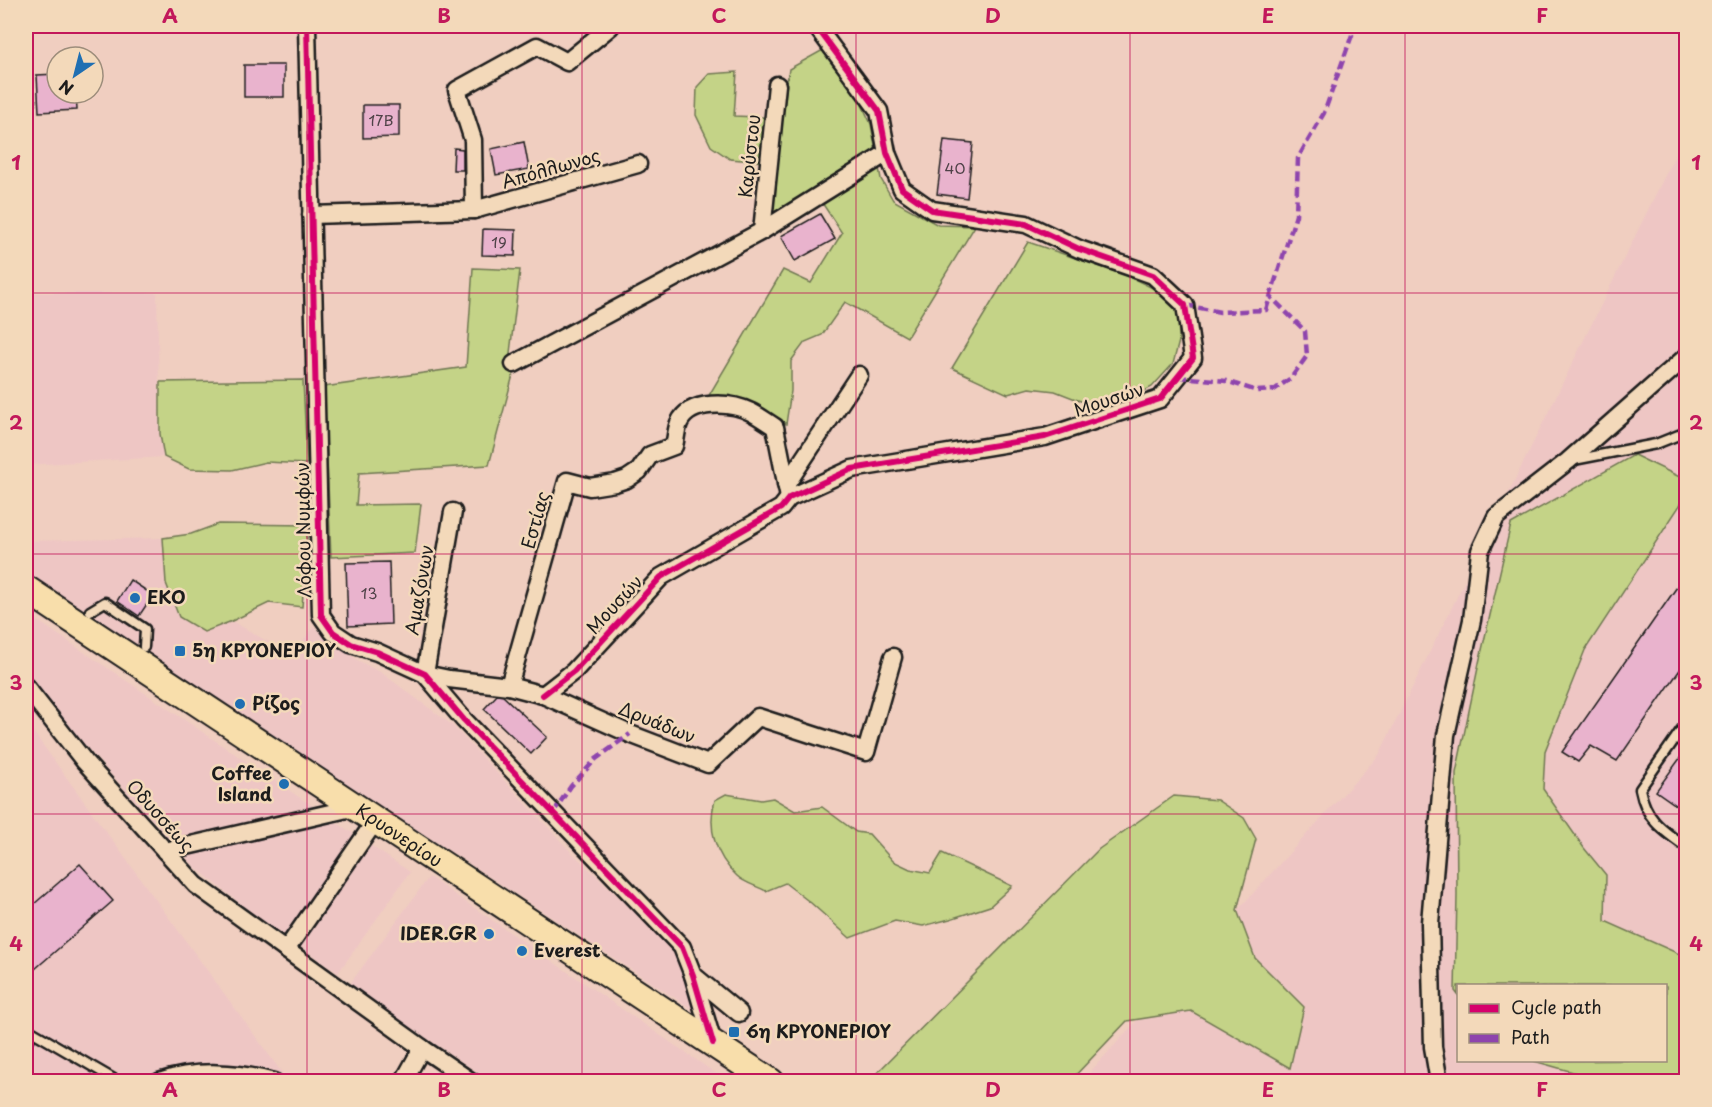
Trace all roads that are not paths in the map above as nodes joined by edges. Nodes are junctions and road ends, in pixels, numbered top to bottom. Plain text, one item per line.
1 (307, 26) edge
2 (611, 26) edge
3 (816, 26) edge
4 (777, 85) dead end
5 (886, 153) junction
6 (638, 164) dead end
7 (474, 210) junction
8 (311, 215) junction
9 (762, 231) junction
10 (1686, 357) edge
11 (514, 364) dead end
12 (859, 375) dead end
13 (1686, 432) edge
14 (1568, 461) junction
15 (787, 492) junction
16 (453, 512) dead end
17 (26, 589) edge
18 (90, 611) dead end
19 (144, 647) dead end
20 (893, 657) dead end
21 (425, 674) junction
22 (508, 686) junction
23 (26, 687) edge
24 (543, 695) junction
25 (1686, 723) edge
26 (366, 814) junction
27 (1686, 847) edge
28 (165, 851) junction
29 (286, 950) junction
30 (693, 975) junction
31 (739, 1013) dead end
32 (26, 1042) edge
33 (713, 1043) junction
34 (422, 1048) junction
35 (26, 1077) edge
36 (35, 1082) edge
37 (119, 1082) edge
38 (159, 1082) edge
39 (274, 1082) edge
40 (403, 1082) edge
41 (472, 1082) edge
42 (771, 1082) edge
43 (1439, 1082) edge

1 - 8 street, Λόφου Νυμφών
2 - 7 street, Απόλλωνος
3 - 5 street, Μουσών
4 - 9 street, Καρύστου
5 - 9 street
5 - 15 street, Μουσών
6 - 7 street, Απόλλωνος
7 - 8 street, Απόλλωνος
8 - 21 street, Λόφου Νυμφών
9 - 11 street
10 - 14 street
12 - 15 street
13 - 14 lane
14 - 43 street
15 - 22 street, Εστίας
15 - 24 street, Μουσών
16 - 21 street, Αμαζόνων
17 - 26 main road, Κρυονερίου
18 - 19 lane
20 - 24 street, Δρυάδων
21 - 22 street, Δρυάδων
21 - 30 street, Λόφου Νυμφών
22 - 24 street, Δρυάδων
23 - 28 street, Οδυσσέως
25 - 27 lane
26 - 28 street
26 - 29 street
26 - 33 main road, Κρυονερίου
28 - 29 street, Οδυσσέως
29 - 34 street, Οδυσσέως
30 - 31 street
30 - 33 street, Λόφου Νυμφών
32 - 37 lane
33 - 42 main road, Κρυονερίου
34 - 40 street
34 - 41 street, Οδυσσέως
35 - 36 lane
38 - 39 street

